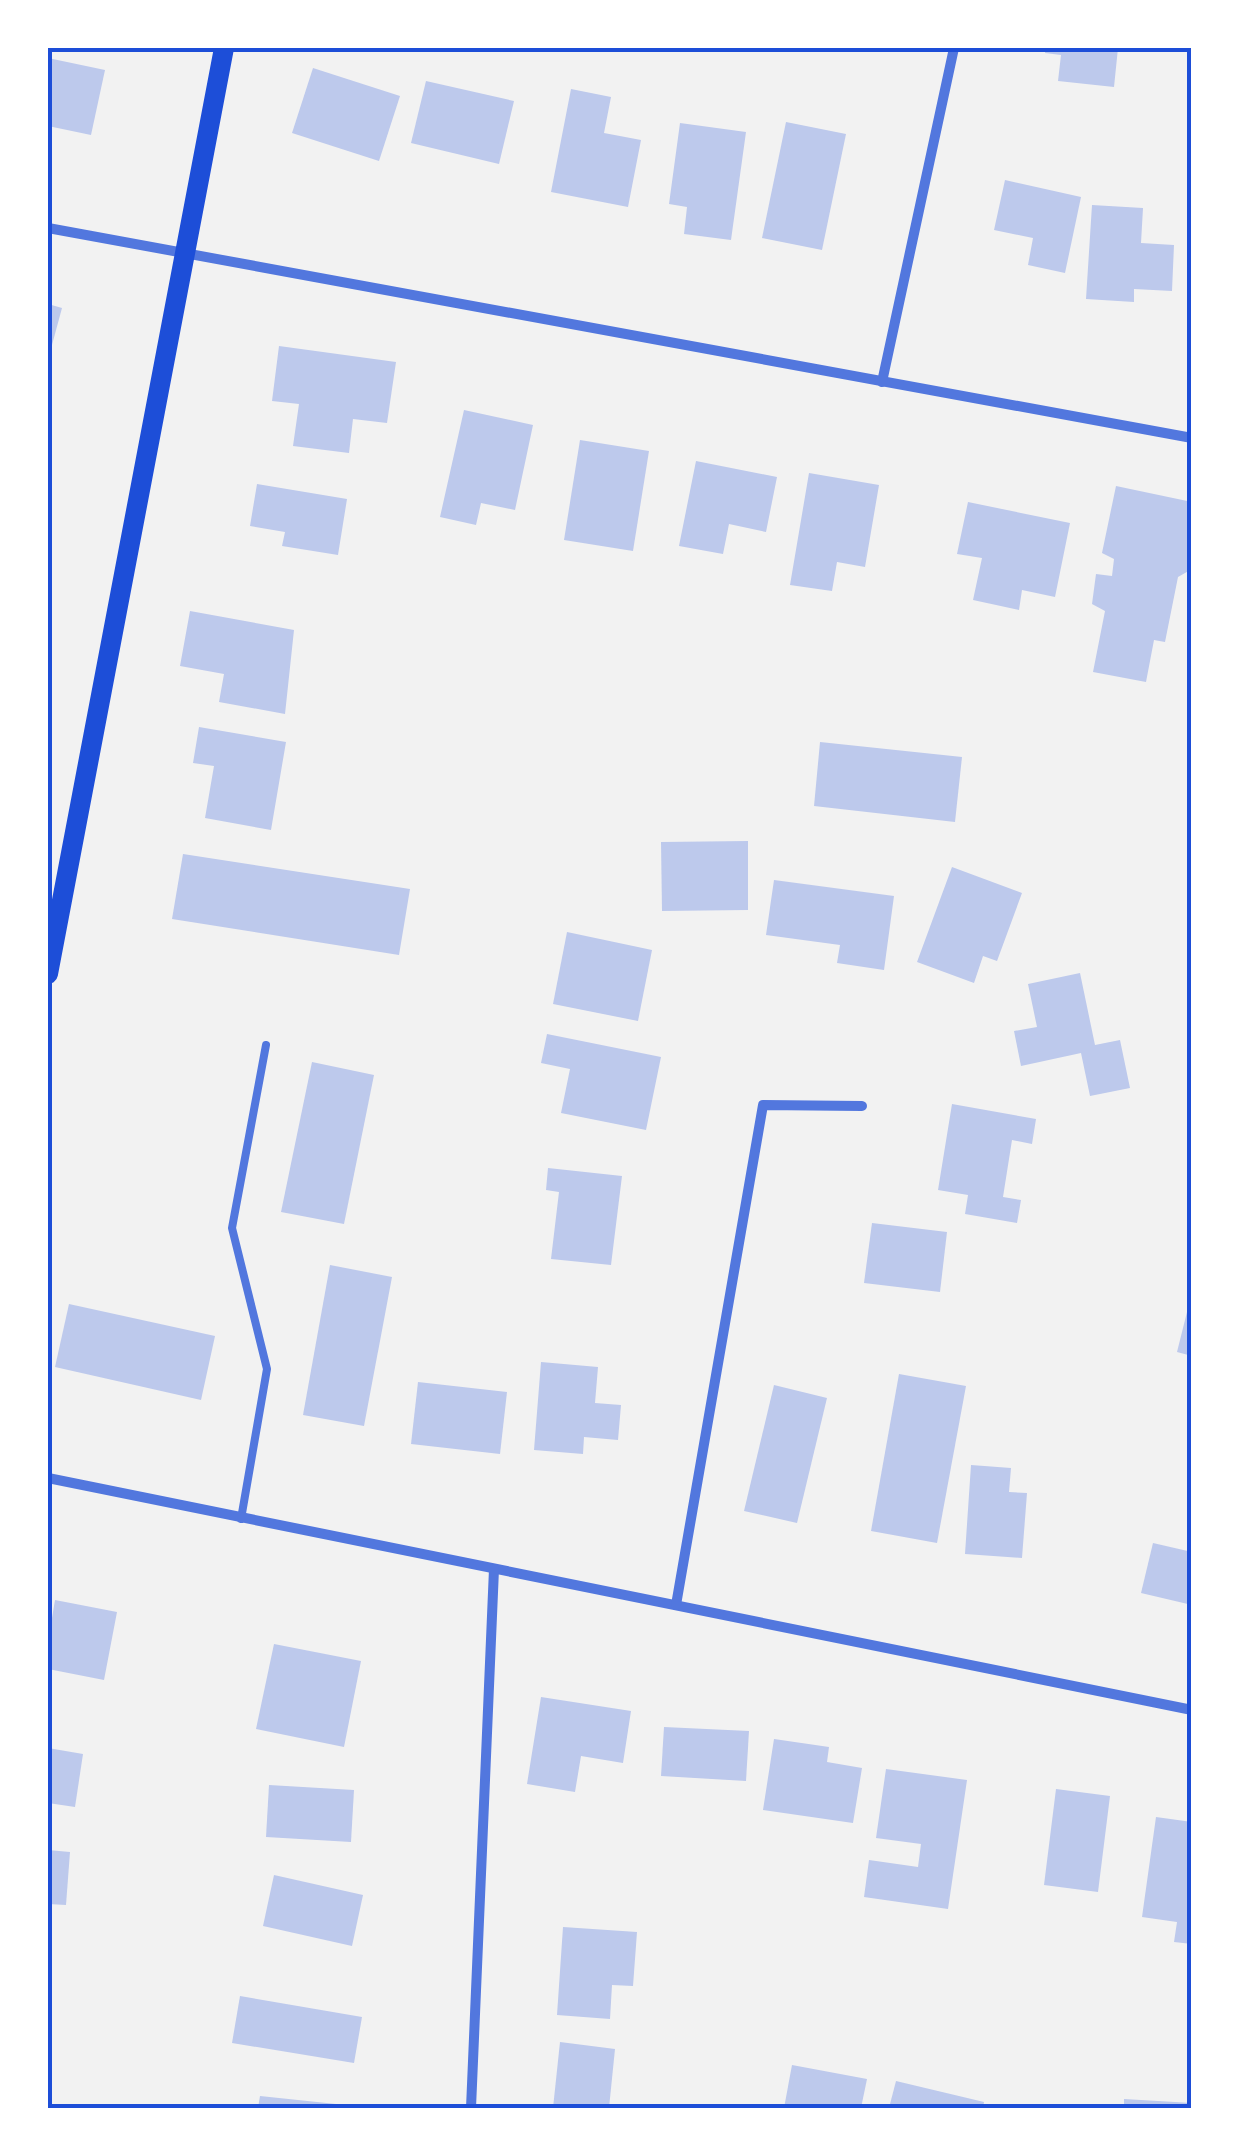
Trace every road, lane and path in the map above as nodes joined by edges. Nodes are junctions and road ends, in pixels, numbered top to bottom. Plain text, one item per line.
1 (224, 48) edge
2 (954, 48) edge
3 (48, 228) edge
4 (181, 255) junction
5 (882, 382) junction
6 (1192, 438) edge
7 (48, 974) edge
8 (266, 1045) dead end
9 (862, 1106) dead end
10 (48, 1478) edge
11 (240, 1519) junction
12 (494, 1569) junction
13 (676, 1605) junction
14 (1192, 1710) edge
15 (470, 2108) edge

1 - 4 main road
2 - 5 street
3 - 4 street
4 - 5 street
4 - 7 main road
5 - 6 street
8 - 11 lane
9 - 13 street
10 - 11 street
11 - 12 street
12 - 13 street
12 - 15 street
13 - 14 street

